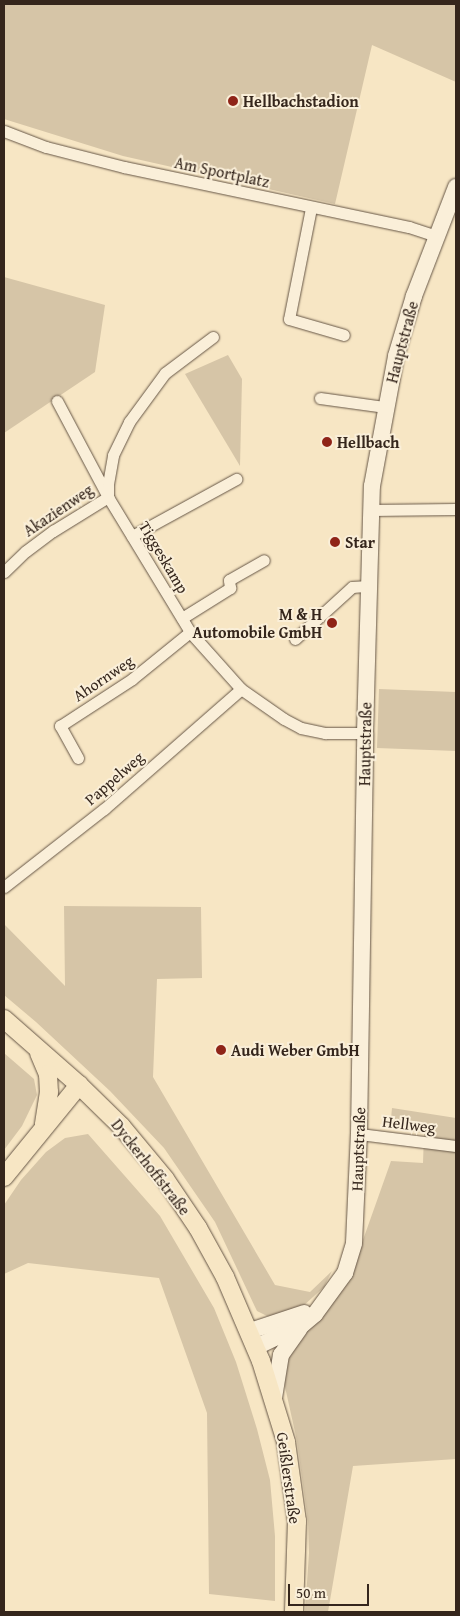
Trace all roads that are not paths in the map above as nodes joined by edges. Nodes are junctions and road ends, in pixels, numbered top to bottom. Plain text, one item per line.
1 (4, 131) edge
2 (456, 187) edge
3 (311, 208) junction
4 (436, 236) junction
5 (344, 335) dead end
6 (213, 337) dead end
7 (320, 398) dead end
8 (56, 401) dead end
9 (385, 407) junction
10 (236, 479) dead end
11 (108, 497) junction
12 (456, 509) edge
13 (371, 510) junction
14 (132, 536) junction
15 (264, 560) dead end
16 (4, 572) edge
17 (368, 586) junction
18 (182, 618) junction
19 (190, 632) junction
20 (295, 639) dead end
21 (241, 688) junction
22 (365, 733) junction
23 (78, 758) dead end
24 (4, 887) edge
25 (4, 1019) edge
26 (36, 1047) junction
27 (80, 1085) junction
28 (44, 1125) junction
29 (359, 1134) junction
30 (456, 1146) edge
31 (4, 1177) edge
32 (322, 1304) junction
33 (302, 1325) junction
34 (253, 1339) junction
35 (274, 1398) junction
36 (294, 1612) edge

1 - 3 street, Am Sportplatz
2 - 4 street, Hauptstraße
3 - 4 street, Am Sportplatz
3 - 5 street
4 - 9 street, Hauptstraße
6 - 11 street
7 - 9 street
8 - 11 street, Tiggeskamp
9 - 13 street, Hauptstraße
10 - 14 street
11 - 14 street, Tiggeskamp
11 - 16 street, Akazienweg
12 - 13 street
13 - 17 street, Hauptstraße
14 - 18 street, Tiggeskamp
15 - 18 street
17 - 20 street
17 - 22 street, Hauptstraße
18 - 19 street, Tiggeskamp
19 - 21 street, Tiggeskamp
19 - 23 street, Ahornweg
21 - 22 street, Tiggeskamp
21 - 24 street, Pappelweg
22 - 29 street, Hauptstraße
25 - 26 main road, Dyckerhoffstraße
26 - 27 main road, Dyckerhoffstraße
26 - 28 main road
27 - 28 main road
27 - 34 main road, Dyckerhoffstraße
28 - 31 main road
29 - 30 street, Hellweg
29 - 32 street, Hauptstraße
32 - 33 street, Hauptstraße
32 - 34 street, Hauptstraße
33 - 34 street, Hauptstraße
33 - 35 street
34 - 35 main road, Geißlerstraße
35 - 36 main road, Geißlerstraße

